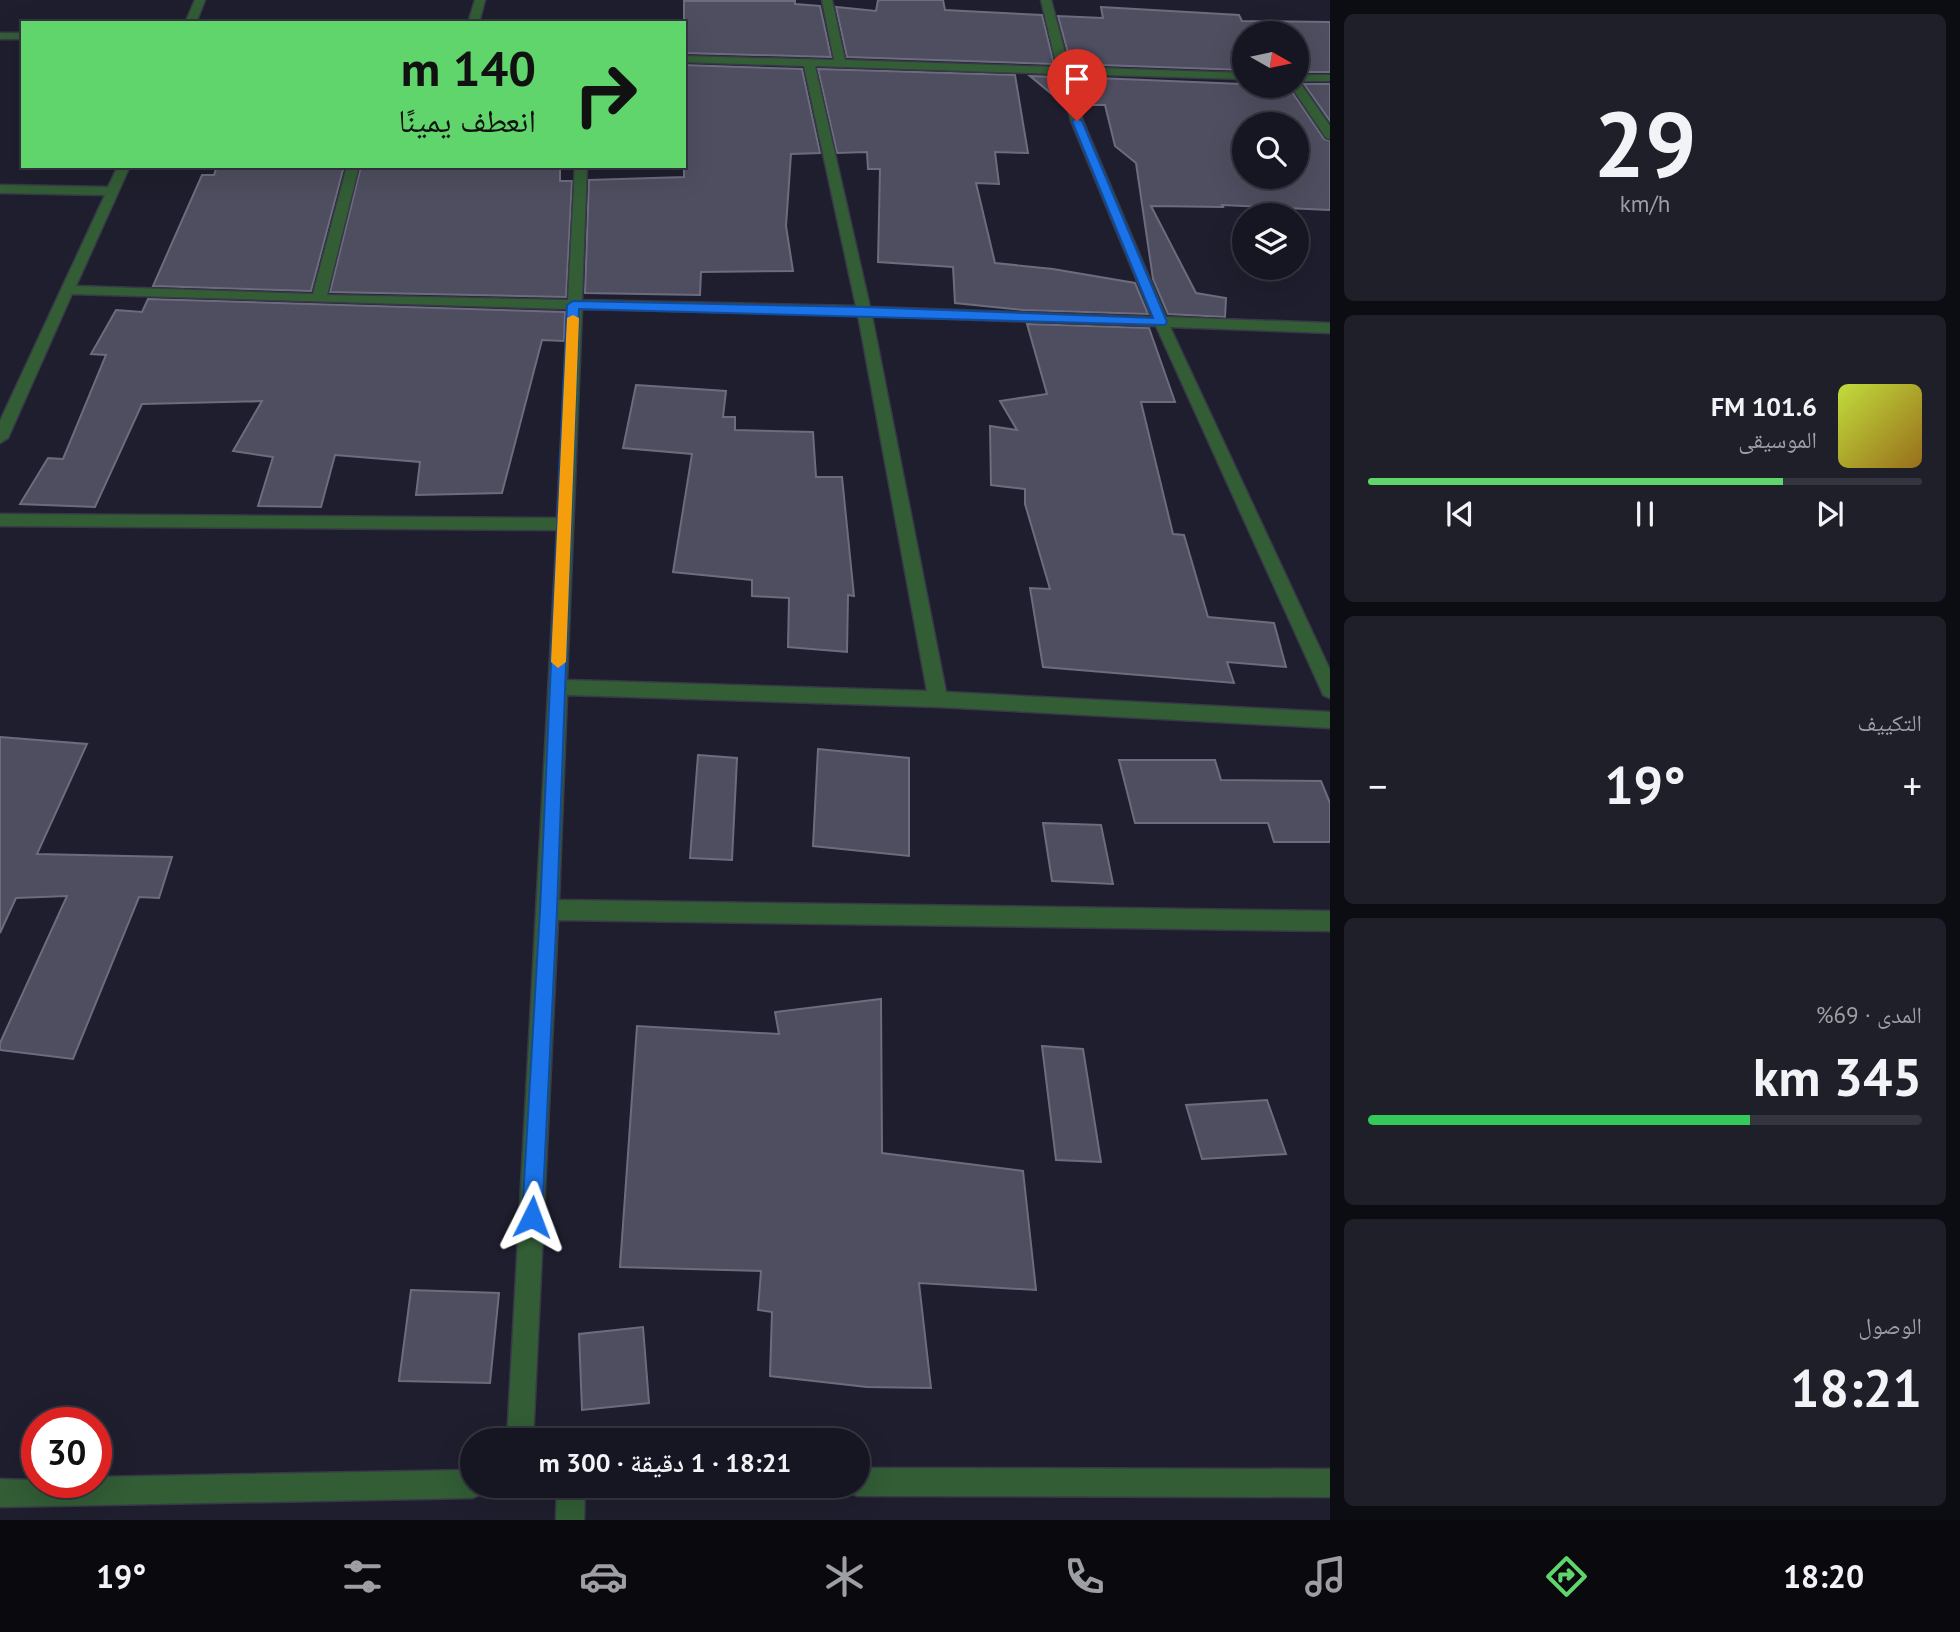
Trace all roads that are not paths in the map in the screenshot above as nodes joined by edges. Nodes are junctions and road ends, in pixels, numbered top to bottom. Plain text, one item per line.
1 (200, 0) edge
2 (480, 0) edge
3 (827, 0) edge
4 (1046, 0) edge
5 (191, 21) edge
6 (474, 21) edge
7 (0, 36) edge
8 (21, 36) edge
9 (686, 59) edge
10 (809, 63) junction
11 (839, 64) junction
12 (1062, 70) junction
13 (1232, 76) edge
14 (1309, 78) edge
15 (1330, 78) edge
16 (1305, 98) edge
17 (1330, 135) edge
18 (123, 168) edge
19 (352, 168) edge
20 (581, 168) edge
21 (0, 189) edge
22 (113, 191) junction
23 (68, 289) junction
24 (319, 299) junction
25 (573, 305) junction
26 (864, 311) junction
27 (1161, 322) junction
28 (1330, 327) edge
29 (0, 438) edge
30 (0, 520) edge
31 (564, 524) junction
32 (557, 687) junction
33 (1330, 690) edge
34 (938, 699) junction
35 (1330, 720) edge
36 (548, 910) junction
37 (1330, 921) edge
38 (521, 1428) edge
39 (870, 1482) edge
40 (460, 1483) edge
41 (1330, 1483) edge
42 (0, 1493) edge
43 (571, 1498) edge
44 (570, 1520) edge

1 - 5 street
2 - 6 street
3 - 11 street
4 - 12 street
7 - 8 street
9 - 10 street
10 - 11 street
10 - 26 street
11 - 12 street
12 - 13 street
12 - 27 street
14 - 15 street
16 - 17 street
18 - 22 street
19 - 24 street
20 - 25 street
21 - 22 street
22 - 23 street
23 - 24 street
23 - 29 street
24 - 25 street
25 - 26 street
25 - 31 street
26 - 27 street
26 - 34 street
27 - 28 street
27 - 33 street
30 - 31 street
31 - 32 street
32 - 34 street
32 - 36 street
34 - 35 street
36 - 37 street
36 - 38 street
39 - 41 street
40 - 42 street
43 - 44 street

